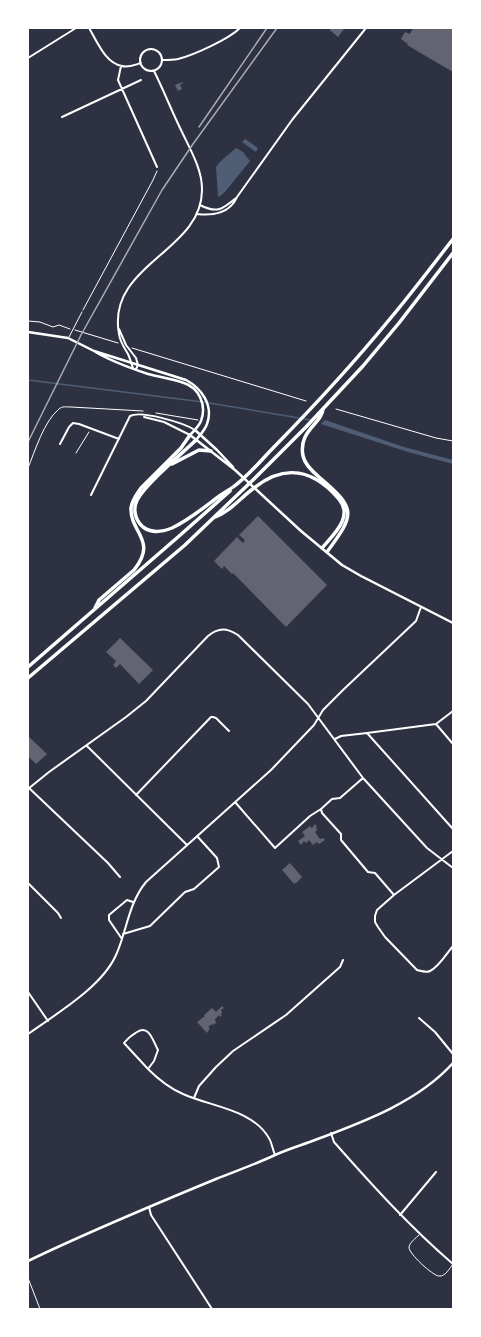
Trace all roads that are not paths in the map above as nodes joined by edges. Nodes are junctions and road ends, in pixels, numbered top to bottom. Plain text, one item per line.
1 (76, 28) edge
2 (89, 28) edge
3 (240, 28) edge
4 (366, 28) edge
5 (28, 58) edge
6 (163, 60) junction
7 (140, 63) junction
8 (121, 66) junction
9 (154, 71) junction
10 (141, 80) dead end
11 (122, 89) junction
12 (62, 117) dead end
13 (157, 167) road end
14 (237, 197) junction
15 (200, 205) junction
16 (197, 214) junction
17 (453, 239) edge
18 (453, 253) edge
19 (82, 312) road end
20 (119, 328) junction
21 (28, 332) edge
22 (68, 338) junction
23 (94, 351) junction
24 (131, 363) junction
25 (138, 365) junction
26 (133, 368) junction
27 (136, 369) junction
28 (141, 416) junction
29 (308, 428) junction
30 (195, 430) junction
31 (201, 435) junction
32 (190, 436) junction
33 (119, 439) junction
34 (196, 440) junction
35 (60, 444) dead end
36 (211, 451) junction
37 (167, 467) junction
38 (235, 470) junction
39 (236, 485) junction
40 (91, 495) dead end
41 (214, 518) junction
42 (322, 548) junction
43 (327, 552) junction
44 (422, 606) junction
45 (93, 611) junction
46 (453, 623) edge
47 (28, 667) edge
48 (28, 678) edge
49 (453, 711) edge
50 (318, 717) junction
51 (436, 724) junction
52 (229, 731) dead end
53 (366, 732) junction
54 (335, 739) junction
55 (453, 744) edge
56 (87, 746) junction
57 (363, 778) junction
58 (29, 789) edge
59 (136, 795) junction
60 (235, 802) junction
61 (321, 809) junction
62 (453, 828) edge
63 (197, 836) junction
64 (187, 845) junction
65 (453, 850) edge
66 (441, 860) junction
67 (453, 868) edge
68 (120, 877) dead end
69 (28, 883) edge
70 (394, 895) junction
71 (133, 902) junction
72 (61, 918) dead end
73 (123, 934) junction
74 (122, 940) junction
75 (453, 946) edge
76 (343, 960) dead end
77 (28, 992) edge
78 (419, 1018) dead end
79 (48, 1020) junction
80 (28, 1034) edge
81 (453, 1054) edge
82 (453, 1063) edge
83 (148, 1069) junction
84 (194, 1098) junction
85 (331, 1134) junction
86 (275, 1155) junction
87 (436, 1172) dead end
88 (149, 1208) junction
89 (400, 1215) junction
90 (419, 1234) junction
91 (28, 1261) edge
92 (453, 1264) edge
93 (212, 1309) edge

1 - 5 street
2 - 8 street
3 - 6 street
4 - 14 street
6 - 7 street
6 - 9 street
7 - 8 street
7 - 9 street
8 - 11 street
9 - 15 street
10 - 11 street
11 - 12 street
11 - 13 street
14 - 15 street
14 - 16 street
15 - 16 street
16 - 20 street
17 - 39 highway
18 - 29 highway
19 - 22 lane
20 - 24 street
20 - 25 street
21 - 22 street
22 - 23 street
23 - 24 street
23 - 26 street
24 - 25 street
24 - 26 street
25 - 27 street
25 - 31 street
26 - 27 street
27 - 30 street
28 - 30 street
28 - 32 street
28 - 33 street
29 - 41 highway
29 - 43 highway
30 - 31 street
30 - 32 street
31 - 34 street
31 - 38 street
32 - 34 street
32 - 45 highway
33 - 35 street
33 - 40 street
34 - 36 street
34 - 37 highway
36 - 37 highway
36 - 38 street
37 - 39 highway
38 - 42 street
39 - 45 highway
41 - 42 highway
41 - 48 highway
42 - 43 street
43 - 44 street
44 - 46 street
44 - 50 street
45 - 47 highway
49 - 51 street
50 - 54 street
50 - 56 street
50 - 60 street
51 - 53 street
51 - 55 street
52 - 59 street
53 - 54 street
53 - 62 street
54 - 57 street
56 - 58 street
56 - 59 street
57 - 61 street
57 - 66 street
58 - 68 street
59 - 64 street
60 - 61 street
60 - 63 street
61 - 70 street
63 - 64 street
63 - 73 street
64 - 71 street
65 - 66 street
66 - 67 street
66 - 70 street
69 - 72 street
70 - 75 street
71 - 73 street
71 - 74 street
73 - 74 street
74 - 79 street
76 - 84 street
77 - 79 street
78 - 81 street
79 - 80 street
82 - 85 street
83 - 83 street
83 - 84 street
84 - 86 street
85 - 86 street
85 - 89 street
86 - 88 street
87 - 89 street
88 - 91 street
88 - 93 street
89 - 90 street
90 - 92 street
90 - 92 lane

